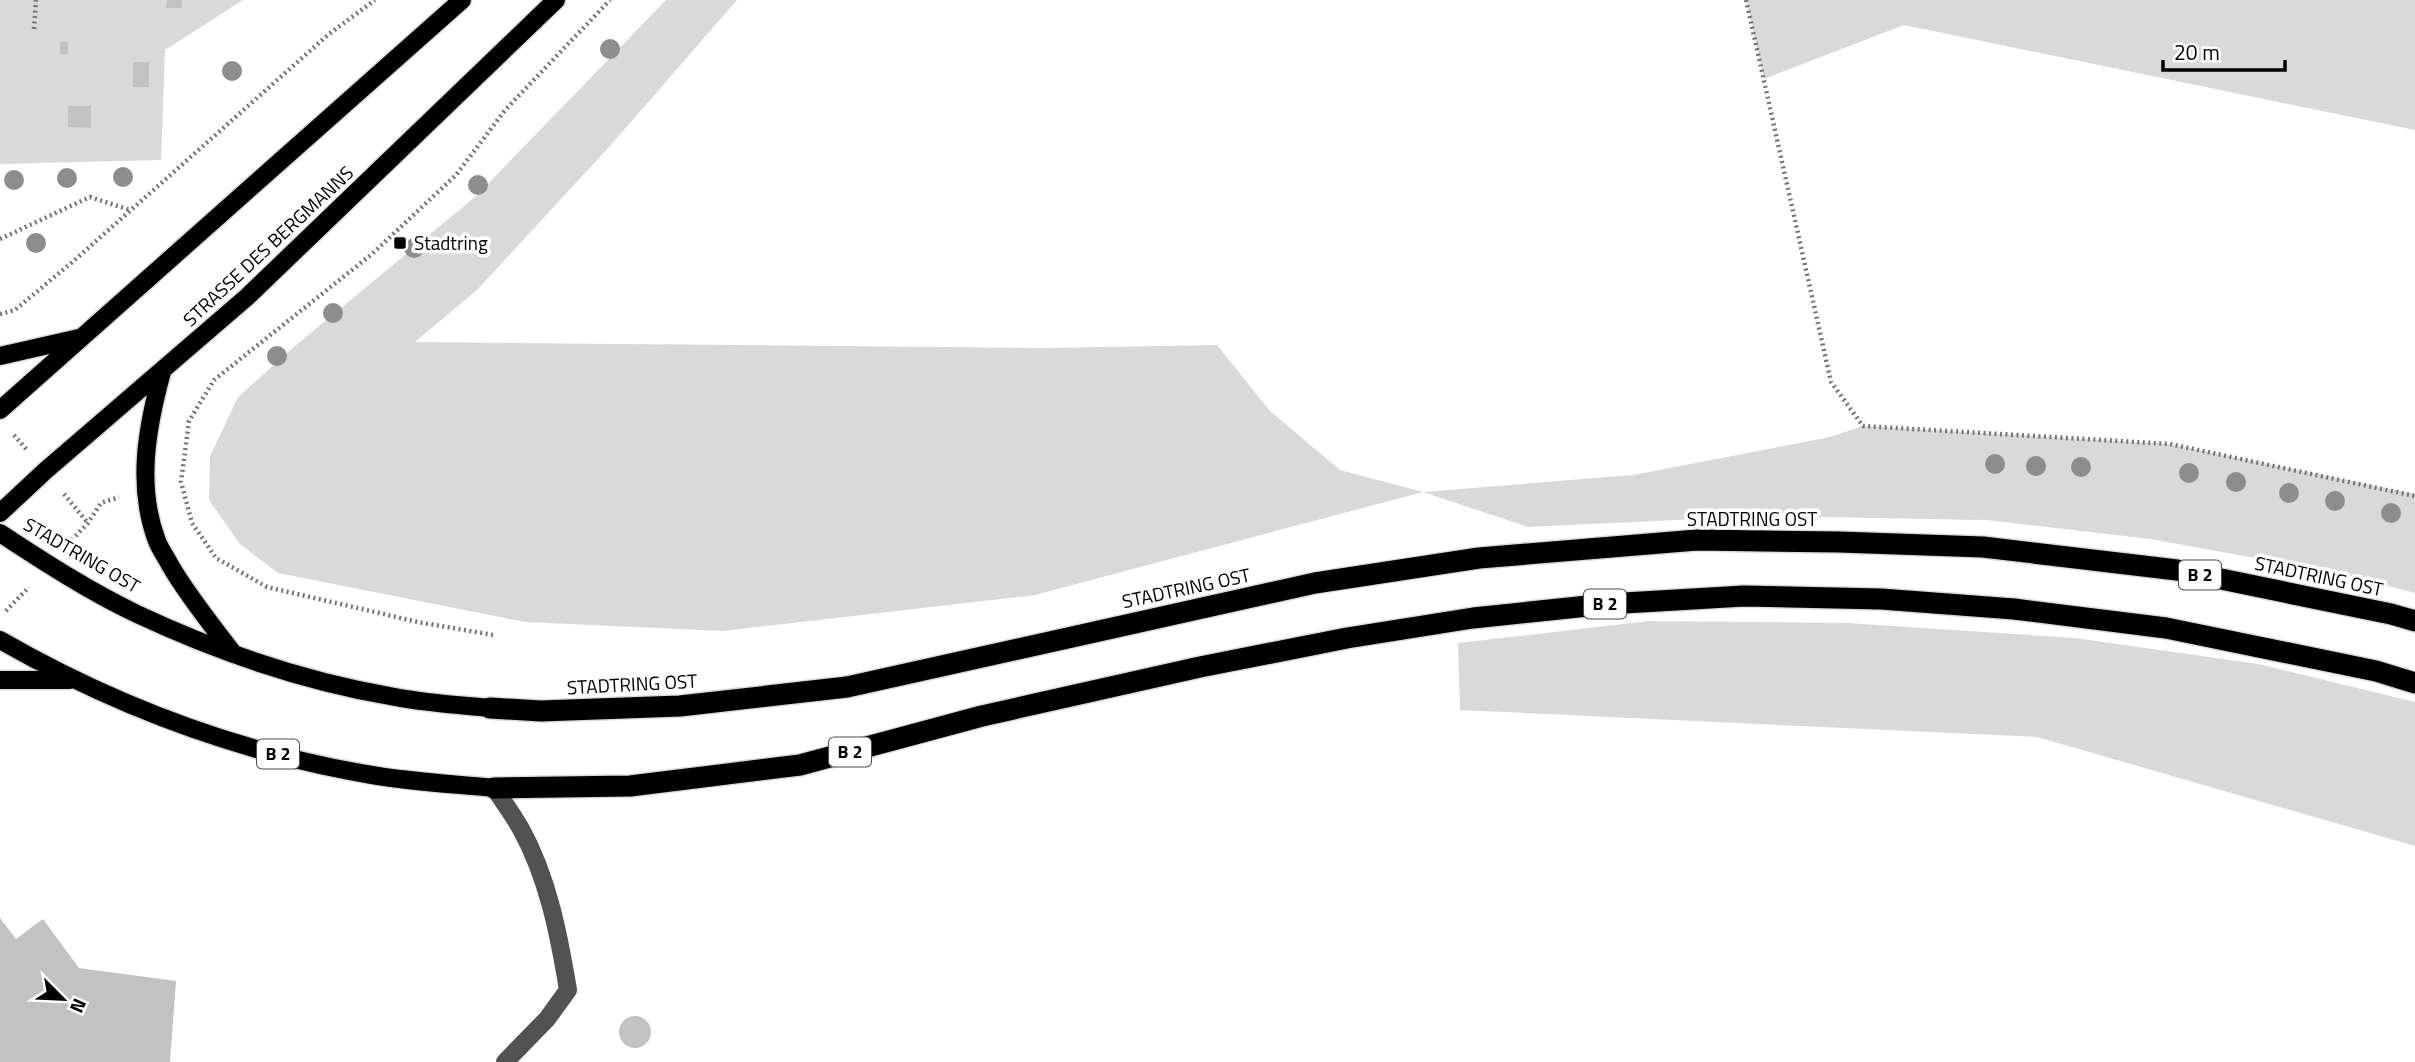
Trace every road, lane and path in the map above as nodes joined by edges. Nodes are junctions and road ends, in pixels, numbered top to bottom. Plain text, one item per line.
1 (36, 0) edge
2 (375, 0) edge
3 (463, 0) edge
4 (556, 0) edge
5 (610, 0) edge
6 (1746, 0) edge
7 (34, 29) dead end
8 (130, 210) junction
9 (0, 239) edge
10 (0, 314) edge
11 (83, 337) junction
12 (0, 356) edge
13 (163, 371) junction
14 (0, 410) edge
15 (181, 482) junction
16 (145, 489) junction
17 (2415, 496) edge
18 (0, 513) edge
19 (0, 533) edge
20 (49, 565) junction
21 (0, 618) edge
22 (2415, 621) edge
23 (493, 635) dead end
24 (0, 640) edge
25 (233, 653) junction
26 (0, 680) edge
27 (72, 680) junction
28 (2415, 683) edge
29 (490, 708) joint
30 (494, 788) junction
31 (505, 1062) edge

1 - 7 path
2 - 8 path
3 - 11 main road
4 - 13 main road, STRASSE DES BERGMANNS
5 - 15 path
6 - 17 path
8 - 9 path
8 - 10 path
11 - 12 main road
11 - 14 main road
13 - 16 main road
13 - 18 main road, STRASSE DES BERGMANNS
15 - 16 path
15 - 23 path
16 - 20 path
16 - 25 main road
19 - 20 main road, STADTRING OST / B 2
20 - 21 path
20 - 25 main road, STADTRING OST / B 2
22 - 29 highway, STADTRING OST / B 2
24 - 27 main road, B 2
25 - 29 main road, STADTRING OST / B 2
26 - 27 main road, B 2
27 - 30 main road, B 2
28 - 30 highway, B 2
30 - 31 street

